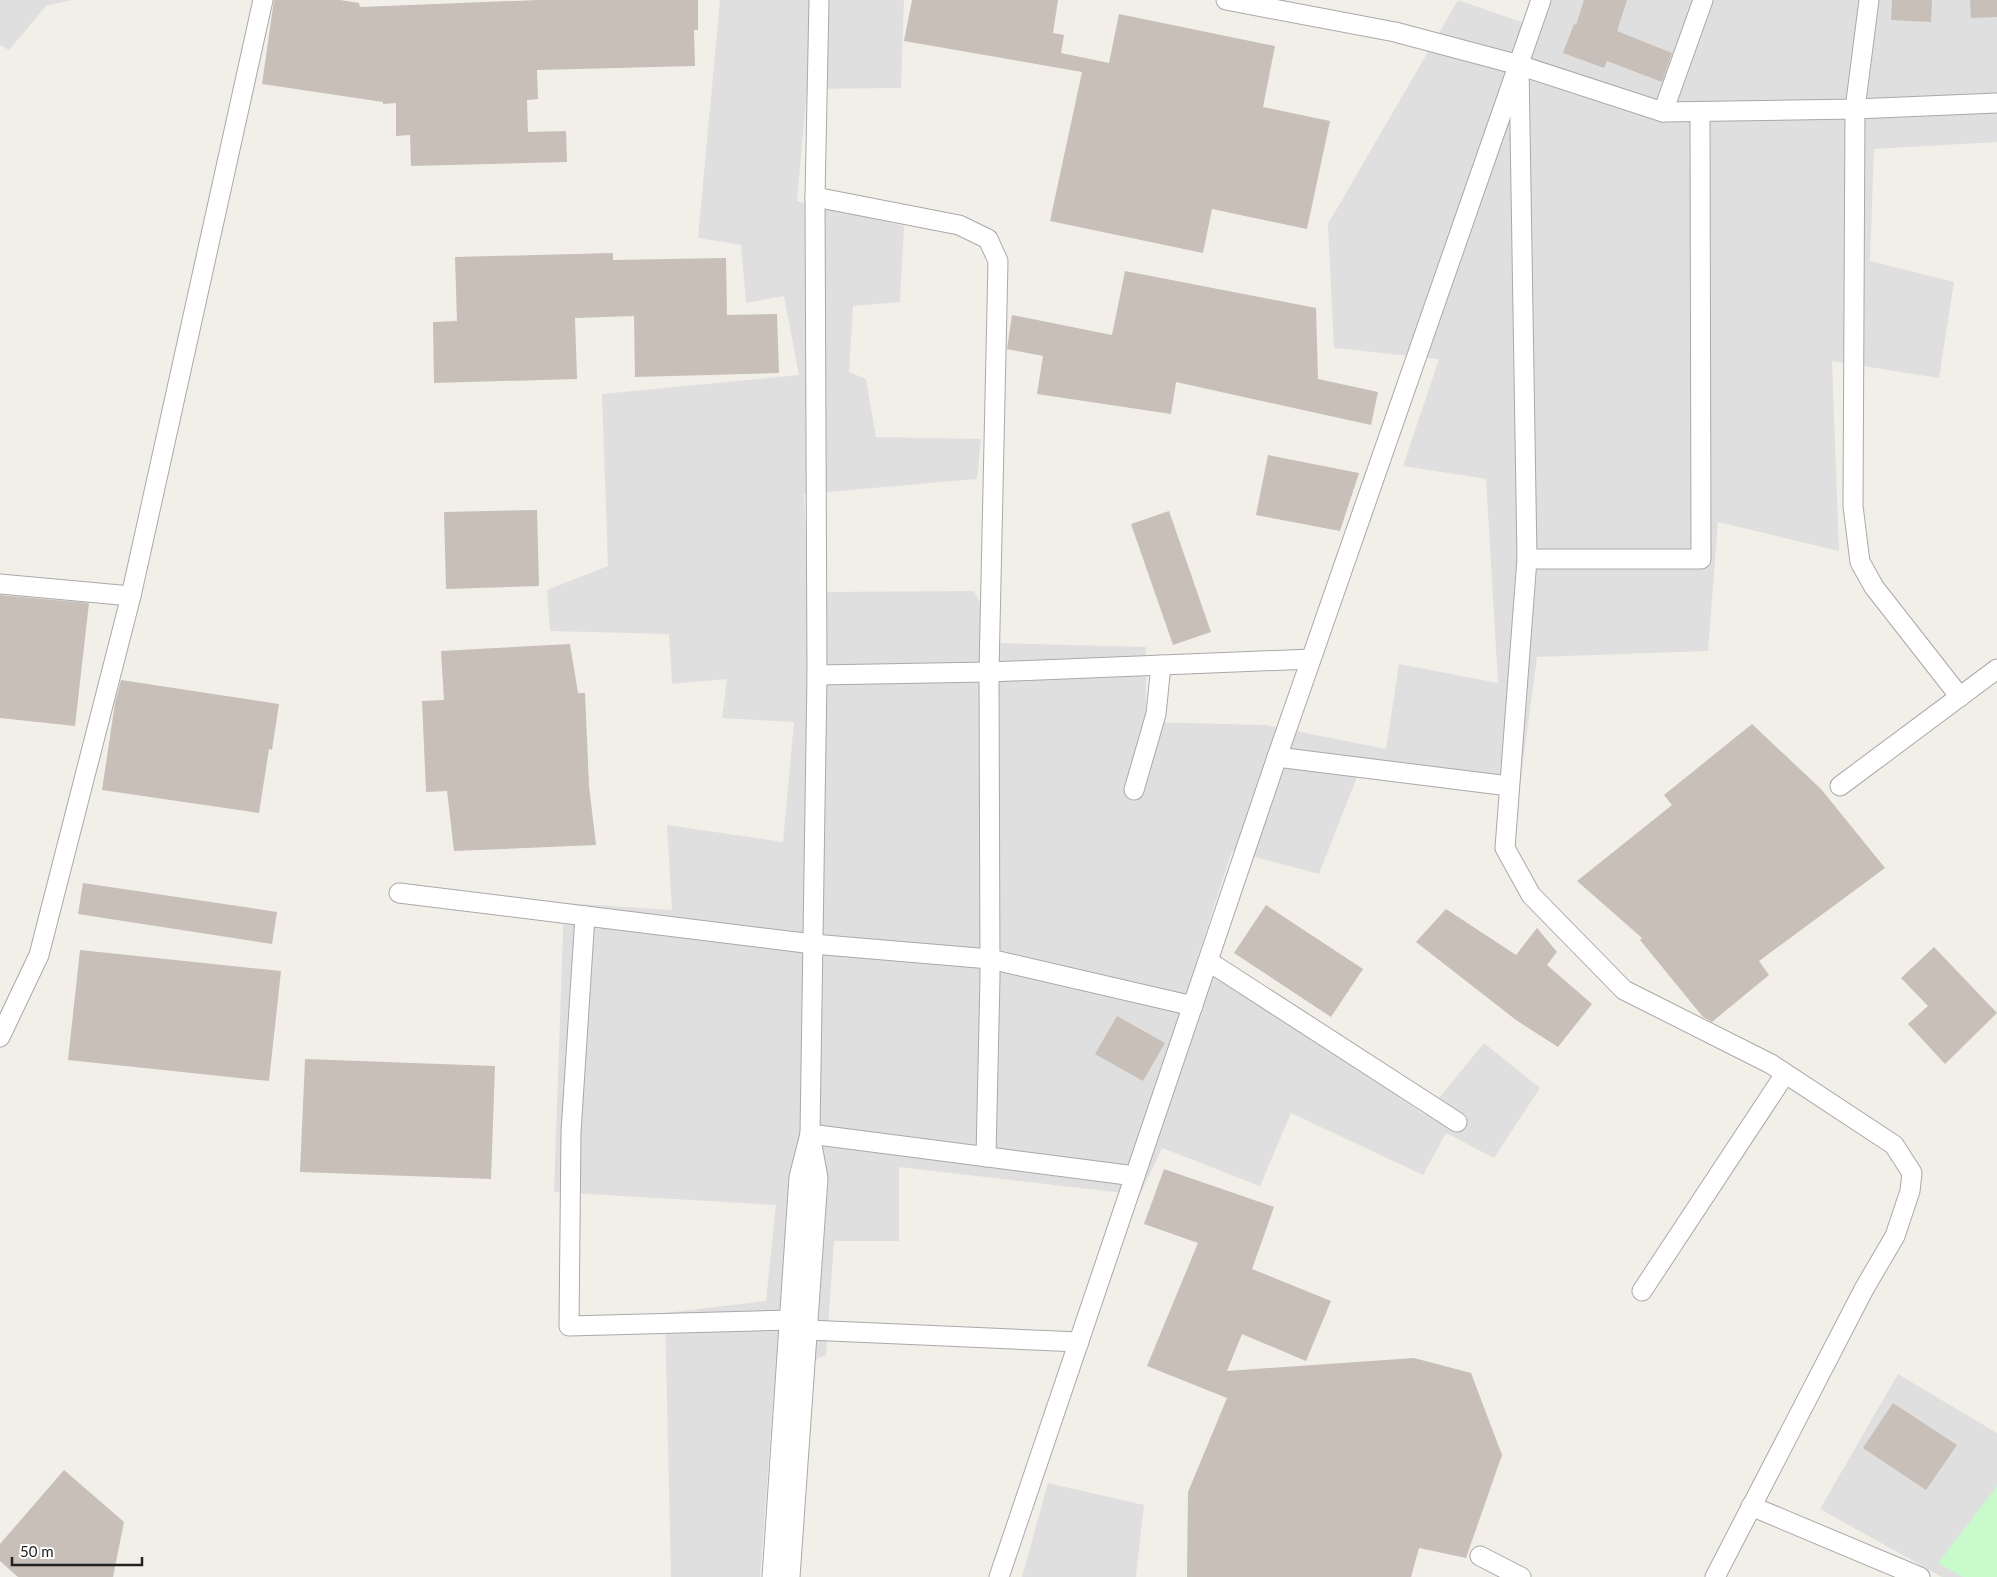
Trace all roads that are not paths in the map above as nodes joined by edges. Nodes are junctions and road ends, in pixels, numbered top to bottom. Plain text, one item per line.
1 (263, 0) edge
2 (820, 0) edge
3 (1226, 0) edge
4 (1541, 0) edge
5 (1703, 0) edge
6 (1869, 0) edge
7 (1519, 65) junction
8 (1997, 104) edge
9 (1855, 109) junction
10 (1664, 112) junction
11 (1700, 112) junction
12 (815, 197) junction
13 (1527, 559) junction
14 (0, 584) edge
15 (131, 596) junction
16 (1311, 659) junction
17 (1161, 665) junction
18 (1997, 669) edge
19 (989, 672) junction
20 (817, 675) junction
21 (1960, 697) junction
22 (1277, 757) junction
23 (1509, 786) junction
24 (1840, 786) dead end
25 (1134, 790) dead end
26 (399, 892) dead end
27 (584, 916) junction
28 (813, 944) junction
29 (990, 959) junction
30 (1208, 961) junction
31 (1193, 1006) junction
32 (3, 1020) edge
33 (0, 1037) edge
34 (1786, 1074) junction
35 (1456, 1122) dead end
36 (810, 1134) junction
37 (986, 1157) junction
38 (1135, 1176) junction
39 (1642, 1291) dead end
40 (790, 1320) junction
41 (808, 1330) junction
42 (1079, 1342) junction
43 (1752, 1506) junction
44 (1480, 1556) dead end
45 (772, 1577) edge
46 (790, 1577) edge
47 (999, 1577) edge
48 (1521, 1577) edge
49 (1715, 1577) edge
50 (1920, 1577) edge

1 - 15 street
2 - 12 street
3 - 7 street
4 - 7 street
5 - 10 street
6 - 9 street
7 - 10 street
7 - 13 street
7 - 16 street
8 - 9 street
9 - 11 street
9 - 21 street
10 - 11 street
11 - 13 street
12 - 19 street
12 - 20 street
13 - 23 street
14 - 15 street
15 - 32 street
16 - 17 street
16 - 22 street
17 - 19 street
17 - 25 street
18 - 21 street
19 - 20 street
19 - 29 street
20 - 28 street
21 - 24 street
22 - 23 street
22 - 30 street
23 - 34 street
26 - 27 street
27 - 28 street
27 - 40 street
28 - 29 street
28 - 36 street
29 - 31 street
29 - 37 street
30 - 31 street
30 - 35 street
31 - 38 street
32 - 33 street
34 - 39 street
34 - 43 street
36 - 37 street
36 - 40 street
36 - 41 street
37 - 38 street
38 - 42 street
40 - 45 street
41 - 42 street
41 - 46 street
42 - 47 street
43 - 49 street
43 - 50 street
44 - 48 street

